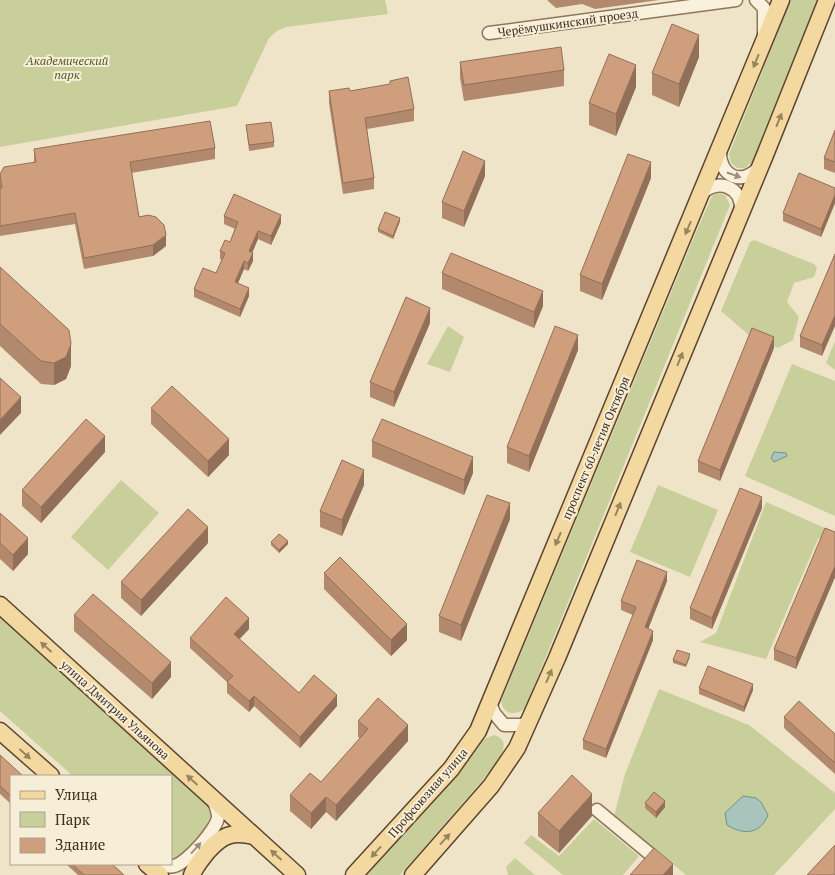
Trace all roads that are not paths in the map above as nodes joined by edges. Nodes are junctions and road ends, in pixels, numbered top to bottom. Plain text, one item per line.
1 (736, 0) edge
2 (756, 0) edge
3 (781, 0) edge
4 (826, 2) edge
5 (489, 33) dead end
6 (764, 42) junction
7 (720, 151) junction
8 (760, 165) junction
9 (702, 193) junction
10 (741, 210) junction
11 (0, 606) edge
12 (490, 703) junction
13 (530, 720) junction
14 (0, 731) edge
15 (50, 775) edge
16 (212, 798) junction
17 (597, 810) dead end
18 (254, 836) junction
19 (650, 854) edge
20 (148, 865) edge
21 (165, 865) edge
22 (160, 875) edge
23 (192, 875) edge
24 (297, 875) edge
25 (354, 875) edge
26 (413, 875) edge

1 - 5 street, Черёмушкинский проезд
2 - 6 street
3 - 6 main road, проспект 60-летия Октября
8 -> 4 main road
6 -> 7 main road, проспект 60-летия Октября
7 -> 8 street
7 - 9 main road, проспект 60-летия Октября
8 - 10 main road
9 - 10 street
9 -> 12 main road, проспект 60-летия Октября
13 -> 10 main road
16 -> 11 main road, улица Дмитрия Ульянова
12 - 13 street
12 -> 25 main road, Профсоюзная улица
26 -> 13 main road
14 -> 15 main road
16 - 18 main road, улица Дмитрия Ульянова
21 -> 16 street
17 - 19 street
18 - 23 main road
24 -> 18 main road, улица Дмитрия Ульянова
20 - 22 main road

